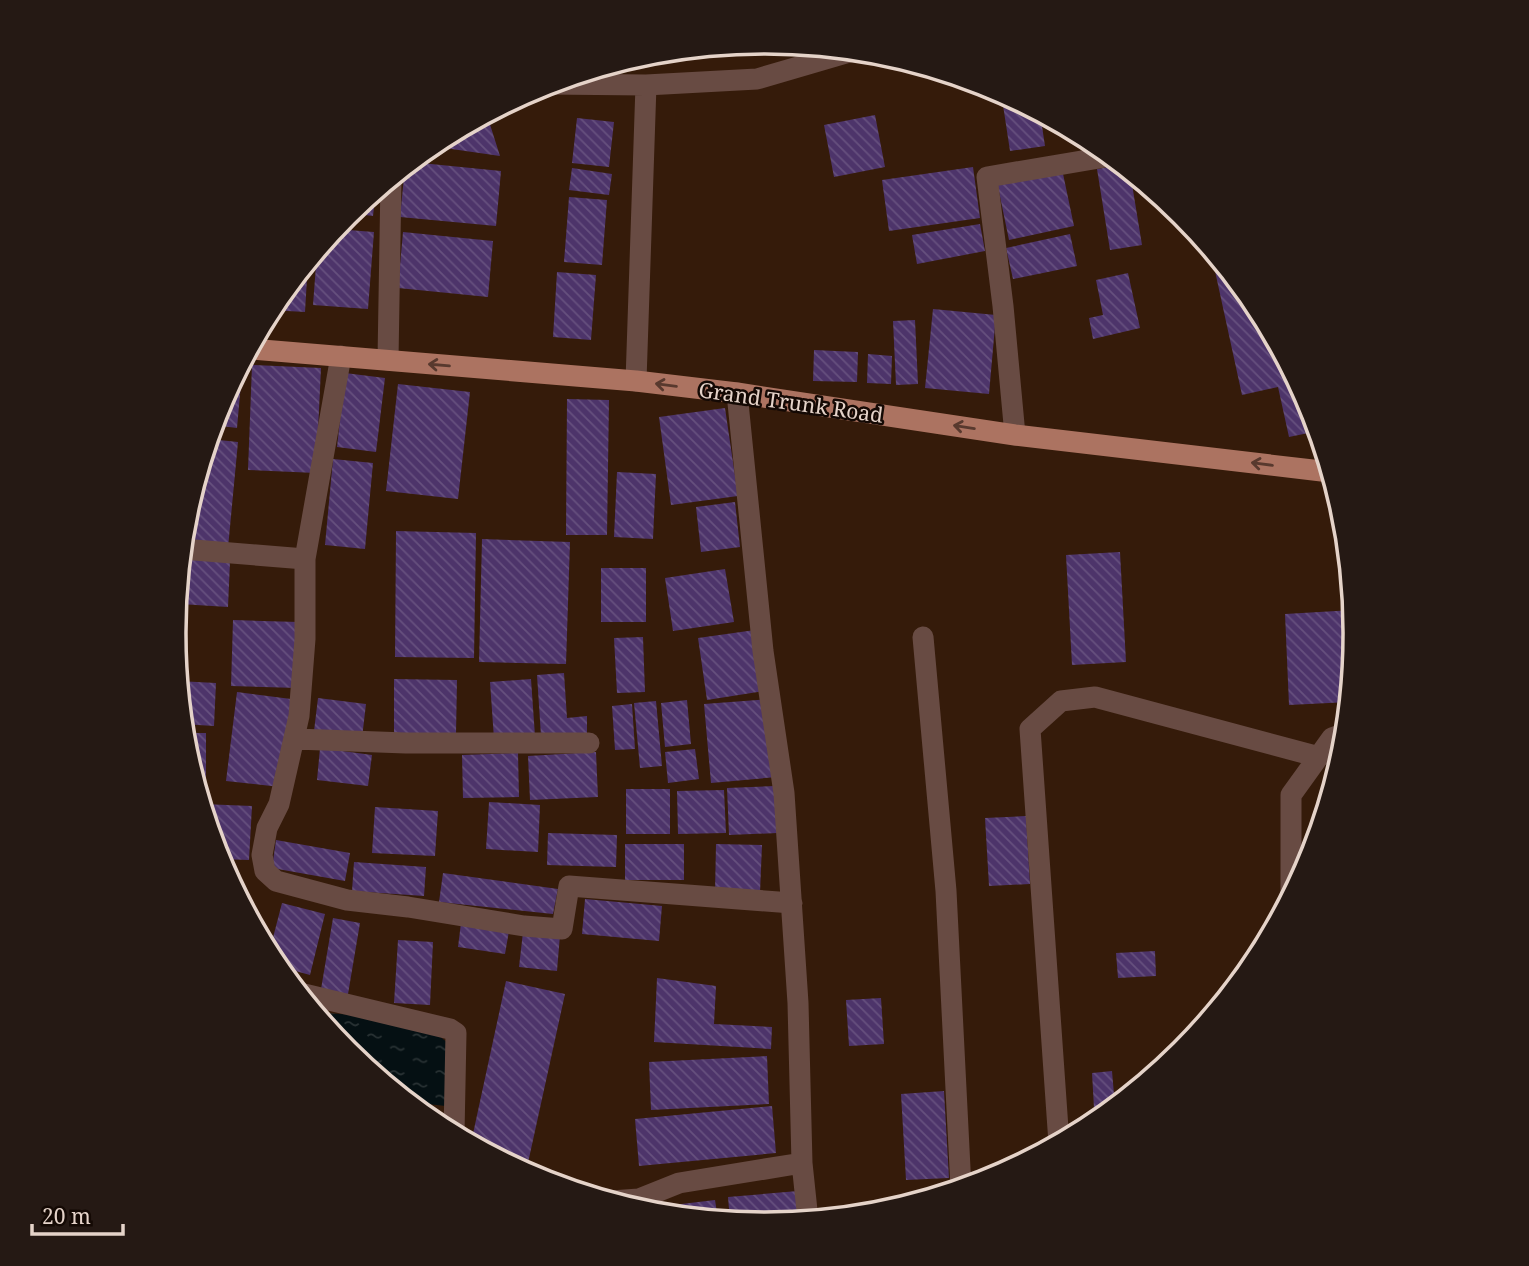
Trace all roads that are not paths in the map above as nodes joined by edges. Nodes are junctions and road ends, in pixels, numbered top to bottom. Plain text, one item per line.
1 (829, 58) edge
2 (580, 84) edge
3 (646, 85) junction
4 (1095, 159) edge
5 (391, 192) edge
6 (260, 350) edge
7 (341, 356) junction
8 (388, 360) junction
9 (636, 381) junction
10 (737, 393) junction
11 (1016, 435) junction
12 (1320, 471) edge
13 (192, 550) edge
14 (305, 559) junction
15 (923, 637) dead end
16 (1333, 738) edge
17 (295, 739) junction
18 (589, 743) dead end
19 (1318, 757) junction
20 (1292, 871) edge
21 (792, 903) junction
22 (313, 995) edge
23 (454, 1121) edge
24 (1058, 1131) edge
25 (802, 1163) junction
26 (960, 1177) edge
27 (641, 1198) edge
28 (807, 1210) edge

1 - 3 street
2 - 3 street
3 - 9 street
4 - 11 street
5 - 8 street
6 - 7 main road, Grand Trunk Road
7 - 8 main road, Grand Trunk Road
7 - 14 street
9 -> 8 main road, Grand Trunk Road
10 -> 9 main road, Grand Trunk Road
11 -> 10 main road, Grand Trunk Road
10 - 21 street
12 -> 11 main road, Grand Trunk Road
13 - 14 street
14 - 17 street
15 - 26 street
16 - 19 street
17 - 18 street
17 - 21 street
19 - 20 street
19 - 24 street
21 - 25 street
22 - 23 street
25 - 27 street
25 - 28 street

